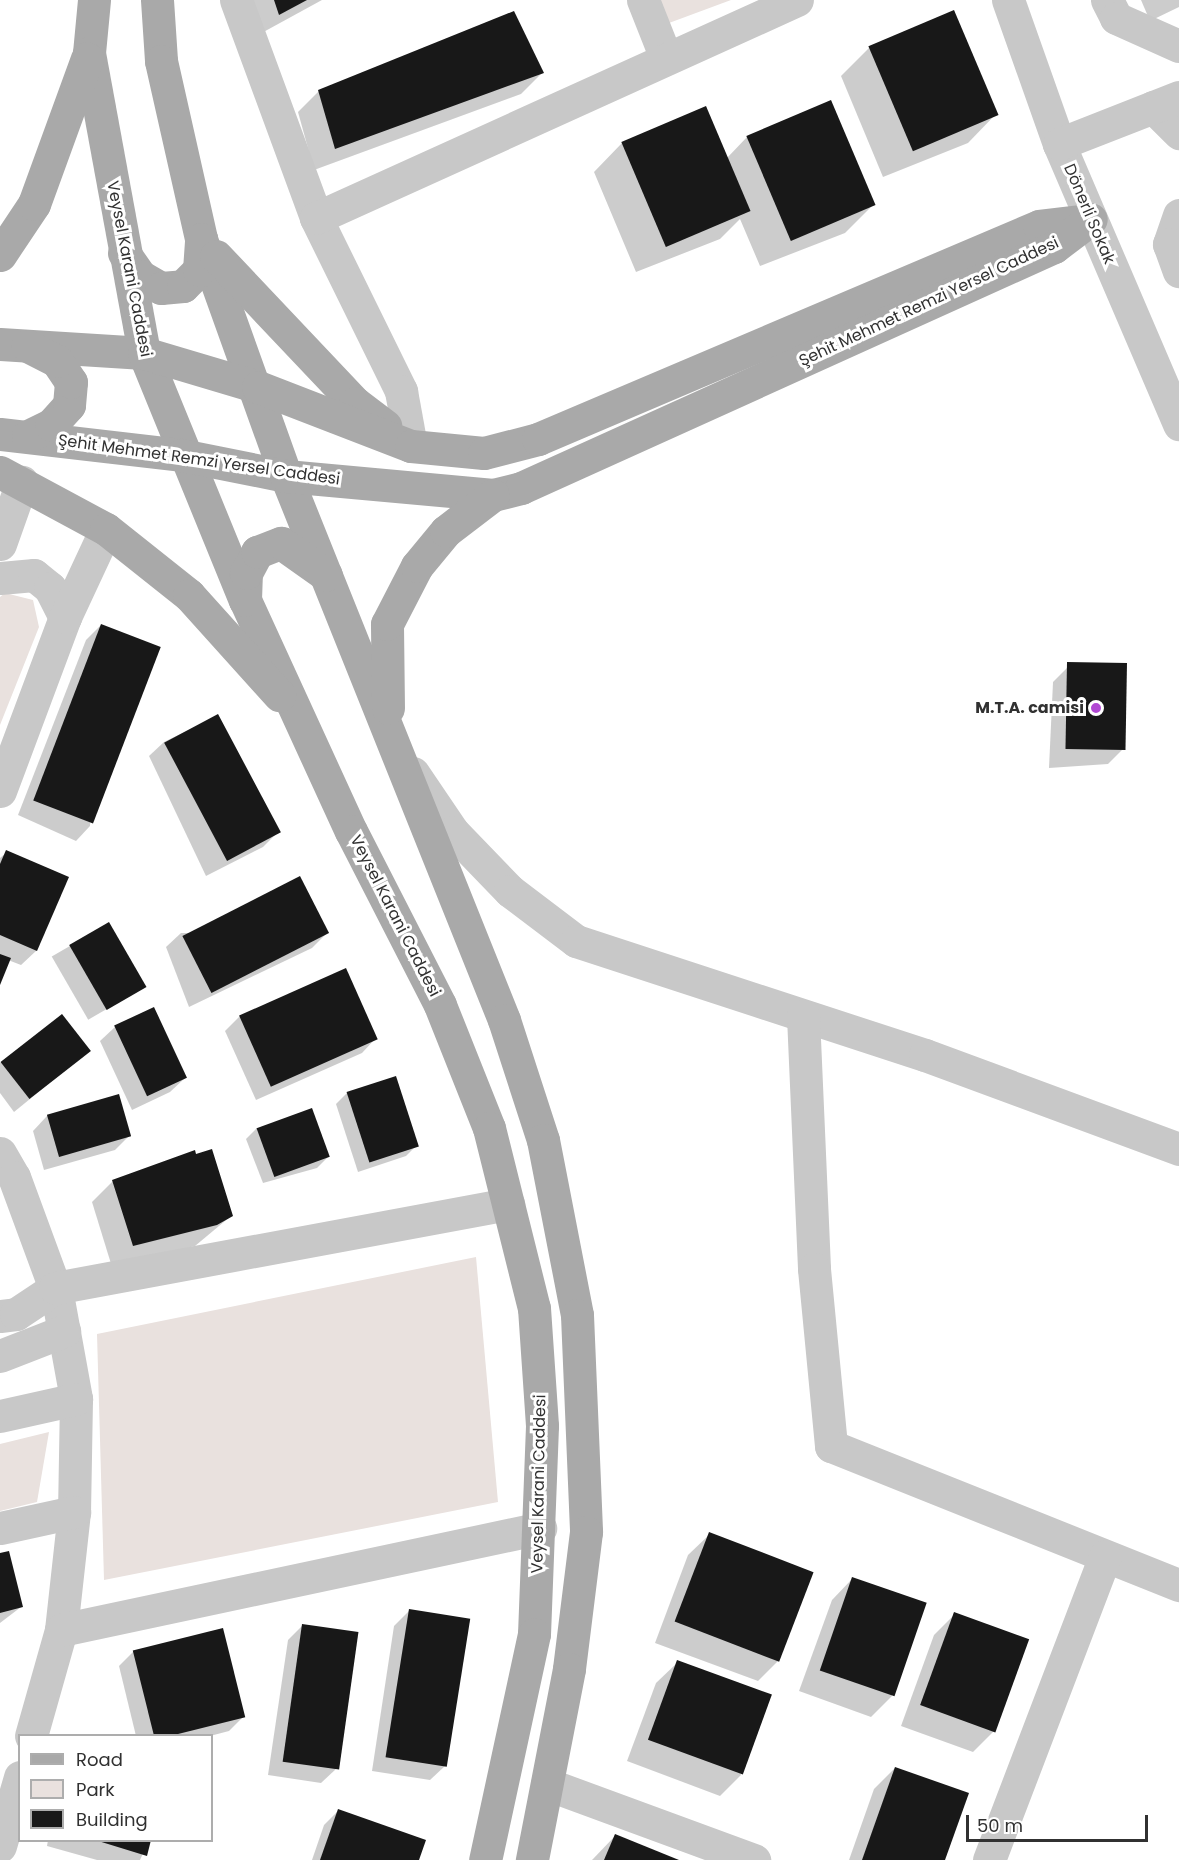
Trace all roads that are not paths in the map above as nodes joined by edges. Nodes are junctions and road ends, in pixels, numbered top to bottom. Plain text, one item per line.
1 (94, 0) edge
2 (157, 0) edge
3 (236, 0) edge
4 (643, 0) edge
5 (797, 0) edge
6 (1008, 0) edge
7 (1107, 0) edge
8 (1179, 46) edge
9 (89, 53) junction
10 (666, 58) junction
11 (1166, 102) edge
12 (1179, 133) edge
13 (1059, 144) junction
14 (1179, 215) edge
15 (315, 218) junction
16 (1091, 219) junction
17 (201, 239) junction
18 (124, 253) junction
19 (0, 255) edge
20 (1179, 271) edge
21 (14, 345) edge
22 (144, 353) junction
23 (258, 387) junction
24 (1179, 424) edge
25 (14, 435) edge
26 (411, 446) junction
27 (181, 455) junction
28 (286, 476) junction
29 (11, 477) edge
30 (493, 495) junction
31 (106, 528) junction
32 (0, 544) edge
33 (327, 576) junction
34 (0, 578) edge
35 (246, 600) junction
36 (65, 617) junction
37 (300, 719) junction
38 (391, 742) junction
39 (0, 791) edge
40 (803, 1016) junction
41 (1179, 1149) edge
42 (0, 1153) edge
43 (508, 1204) junction
44 (55, 1288) junction
45 (0, 1316) edge
46 (64, 1331) junction
47 (0, 1356) edge
48 (76, 1399) junction
49 (0, 1416) edge
50 (74, 1512) junction
51 (0, 1528) edge
52 (540, 1528) junction
53 (1105, 1556) junction
54 (1179, 1585) edge
55 (61, 1630) junction
56 (32, 1734) edge
57 (18, 1784) edge
58 (547, 1784) junction
59 (0, 1846) edge
60 (485, 1860) edge
61 (532, 1860) edge
62 (754, 1860) edge
63 (989, 1860) edge

1 - 9 main road, Veysel Karani Caddesi
2 - 17 main road
3 - 15 street
4 - 10 street
5 - 10 street
6 - 13 street, Dönerli Sokak
7 - 8 street
9 - 18 main road, Veysel Karani Caddesi
9 - 19 main road
10 - 15 street
11 - 12 street
11 - 13 street
13 - 16 street, Dönerli Sokak
14 - 20 street
15 - 26 street
16 - 24 street, Dönerli Sokak
16 - 26 main road, Şehit Mehmet Remzi Yersel Caddesi
16 - 30 main road, Şehit Mehmet Remzi Yersel Caddesi
17 - 18 main road
17 - 23 main road
17 - 26 main road
18 - 22 main road, Veysel Karani Caddesi
21 - 22 main road, Şehit Mehmet Remzi Yersel Caddesi
21 - 25 main road
22 - 23 main road, Şehit Mehmet Remzi Yersel Caddesi
22 - 27 main road, Veysel Karani Caddesi
23 - 26 main road, Şehit Mehmet Remzi Yersel Caddesi
23 - 28 main road
25 - 27 main road, Şehit Mehmet Remzi Yersel Caddesi
27 - 28 main road, Şehit Mehmet Remzi Yersel Caddesi
27 - 35 main road, Veysel Karani Caddesi
28 - 30 main road, Şehit Mehmet Remzi Yersel Caddesi
28 - 33 main road
29 - 31 main road
29 - 32 street
30 - 38 main road
31 - 36 street
31 - 37 main road
33 - 35 main road
33 - 38 main road
34 - 36 street
35 - 37 main road, Veysel Karani Caddesi
36 - 39 street
37 - 43 main road, Veysel Karani Caddesi
38 - 40 street
38 - 58 main road
40 - 41 street
40 - 53 street
42 - 44 street
43 - 44 street
43 - 52 main road, Veysel Karani Caddesi
44 - 45 street
44 - 46 street
46 - 47 street
46 - 48 street
48 - 49 street
48 - 50 street
50 - 51 street
50 - 55 street
52 - 55 street
52 - 60 main road, Veysel Karani Caddesi
53 - 54 street
53 - 63 street
55 - 56 street
57 - 59 street
58 - 61 main road
58 - 62 street

